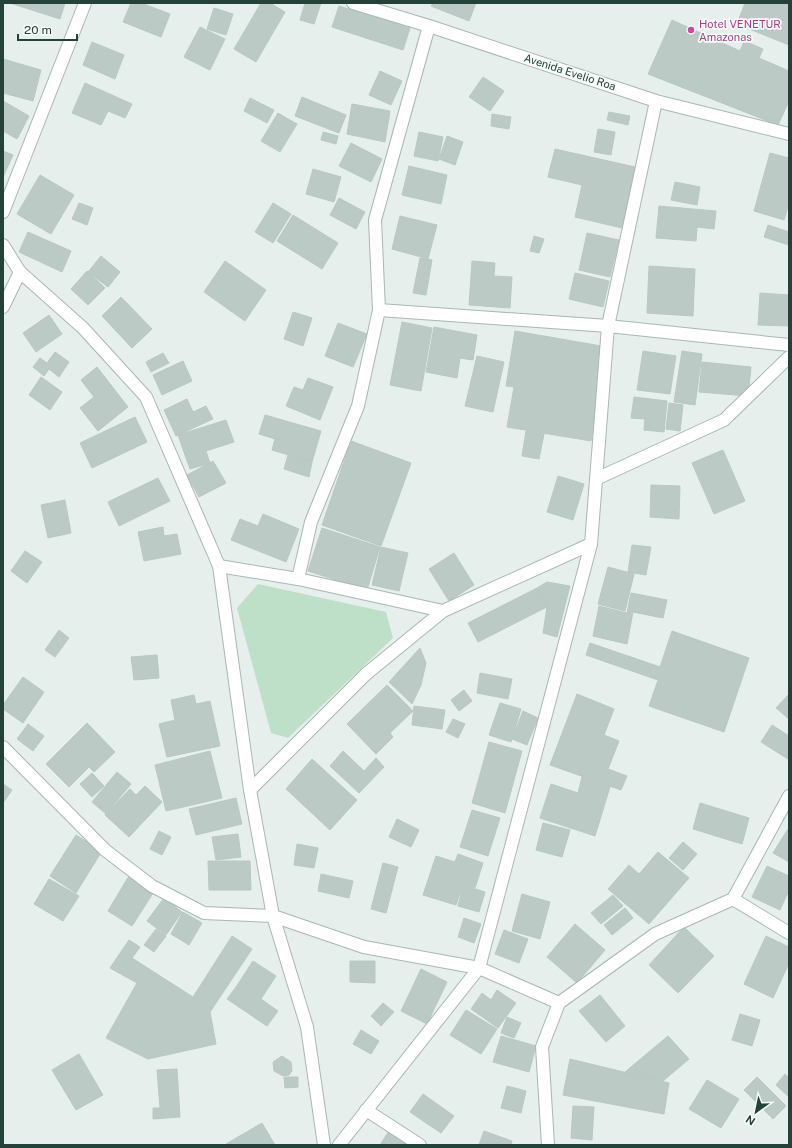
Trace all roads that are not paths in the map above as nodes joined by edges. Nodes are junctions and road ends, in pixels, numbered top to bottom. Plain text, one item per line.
1 (84, 3) edge
2 (354, 3) edge
3 (429, 26) junction
4 (656, 101) junction
5 (789, 134) edge
6 (3, 212) edge
7 (3, 245) edge
8 (20, 272) junction
9 (3, 308) edge
10 (379, 310) junction
11 (608, 326) junction
12 (789, 345) edge
13 (789, 357) edge
14 (596, 479) junction
15 (591, 544) junction
16 (219, 566) junction
17 (298, 579) junction
18 (443, 611) junction
19 (3, 747) edge
20 (250, 790) junction
21 (789, 796) edge
22 (733, 899) junction
23 (273, 916) junction
24 (789, 934) edge
25 (479, 968) junction
26 (559, 1003) junction
27 (366, 1110) junction
28 (324, 1145) edge
29 (339, 1145) edge
30 (420, 1145) edge
31 (548, 1145) edge

1 - 6 street
2 - 3 street, Avenida Evelio Roa
3 - 4 street, Avenida Evelio Roa
3 - 10 street
4 - 5 street, Avenida Evelio Roa
4 - 11 street
7 - 8 street
8 - 9 street
8 - 16 street
10 - 11 street
10 - 17 street
11 - 12 street
11 - 14 street
13 - 14 street
14 - 15 street
15 - 18 street
15 - 25 street
16 - 17 street
16 - 20 street
17 - 18 street
18 - 20 street
19 - 23 street
20 - 23 street
21 - 22 street
22 - 24 street
22 - 26 street
23 - 25 street
23 - 28 street
25 - 26 street
25 - 27 street
26 - 31 street
27 - 29 street
27 - 30 street

